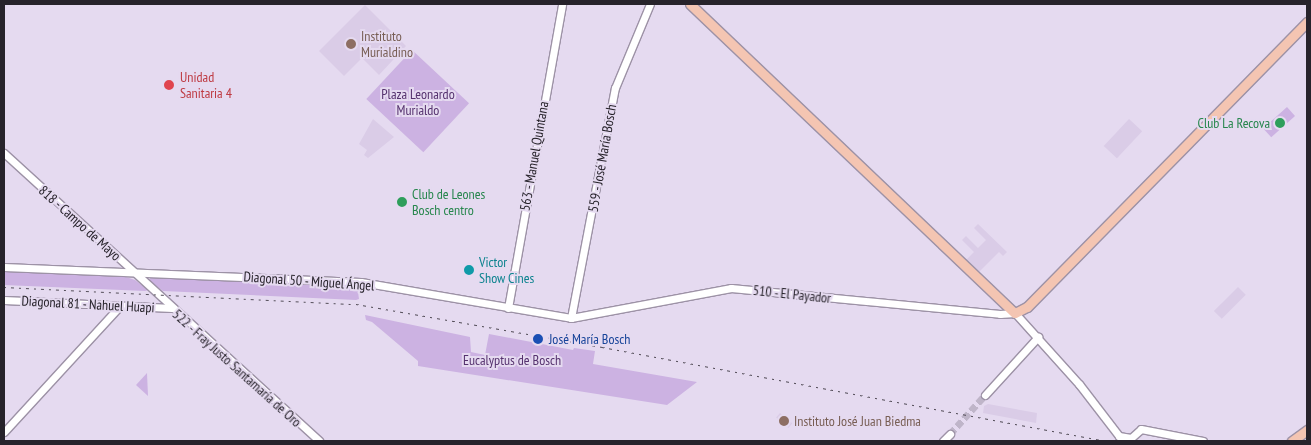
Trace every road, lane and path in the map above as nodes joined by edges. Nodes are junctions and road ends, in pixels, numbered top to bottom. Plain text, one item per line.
1 (562, 4) edge
2 (650, 4) edge
3 (690, 4) edge
4 (1307, 14) edge
5 (1307, 22) edge
6 (4, 153) edge
7 (4, 267) edge
8 (134, 273) junction
9 (156, 294) joint
10 (4, 300) edge
11 (120, 306) junction
12 (172, 308) junction
13 (508, 308) junction
14 (1018, 311) junction
15 (571, 318) junction
16 (1038, 337) junction
17 (985, 395) tunnel mouth
18 (1307, 430) edge
19 (4, 432) edge
20 (950, 434) tunnel mouth
21 (319, 441) edge
22 (943, 441) edge
23 (1202, 441) edge
24 (1292, 441) edge

1 - 13 street, 563 - Manuel Quintana
2 - 15 street, 559 - José María Bosch
3 - 14 main road
4 - 14 main road
5 - 14 main road
6 - 8 street, 818 - Campo de Mayo
7 - 8 street, Diagonal 50 - Miguel Ángel
8 - 9 street, 818 - Campo de Mayo
8 - 13 street, Diagonal 50 - Miguel Ángel
9 - 12 street, 522 - Fray Justo Santamaría de Oro
10 - 11 street, Diagonal 81 - Nahuel Huapi
11 - 12 street, Diagonal 81 - Nahuel Huapi
11 - 19 street
12 - 21 street, 522 - Fray Justo Santamaría de Oro
13 - 15 street, Diagonal 50 - Miguel Ángel
14 - 15 street, 510 - El Payador
14 - 16 street
16 - 17 street
16 - 23 street
18 - 24 main road
20 - 22 street

